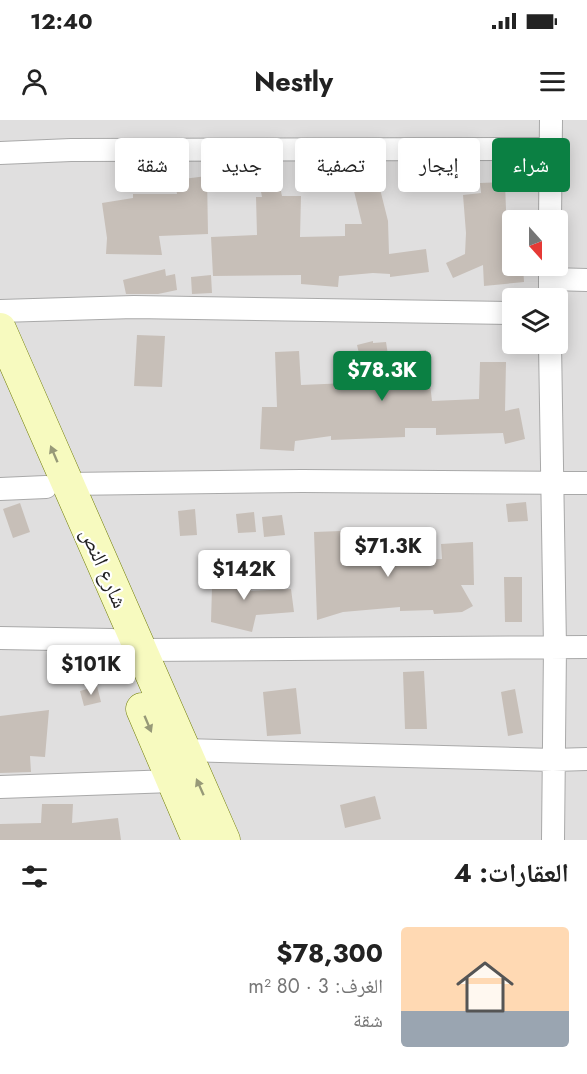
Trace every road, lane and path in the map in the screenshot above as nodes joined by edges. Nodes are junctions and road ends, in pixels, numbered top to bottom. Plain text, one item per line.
1 (550, 120) edge
2 (551, 138) edge
3 (492, 149) edge
4 (0, 153) edge
5 (550, 192) edge
6 (550, 210) edge
7 (587, 280) edge
8 (550, 281) edge
9 (0, 311) edge
10 (502, 313) edge
11 (0, 329) edge
12 (550, 354) edge
13 (0, 381) edge
14 (552, 483) junction
15 (587, 483) edge
16 (57, 485) junction
17 (0, 489) edge
18 (0, 638) edge
19 (126, 645) junction
20 (555, 646) junction
21 (587, 647) edge
22 (184, 750) junction
23 (587, 759) edge
24 (553, 760) junction
25 (173, 781) junction
26 (0, 787) edge
27 (198, 840) edge
28 (224, 840) edge
29 (553, 840) edge

1 - 2 street
3 - 4 street
5 - 6 street
7 - 8 street
9 - 10 street
16 -> 11 main road, شارع النص
12 - 14 street
13 - 16 main road, شارع النص
14 - 15 street
14 - 16 street
14 - 20 street
16 - 17 street
16 - 19 main road, شارع النص
18 - 19 street
19 - 20 street
19 - 22 main road, شارع النص
19 -> 25 main road, شارع النص
20 - 21 street
20 - 24 street
22 - 24 street
28 -> 22 main road, شارع النص
23 - 24 street
24 - 29 street
25 - 26 street
25 - 27 main road, شارع النص

